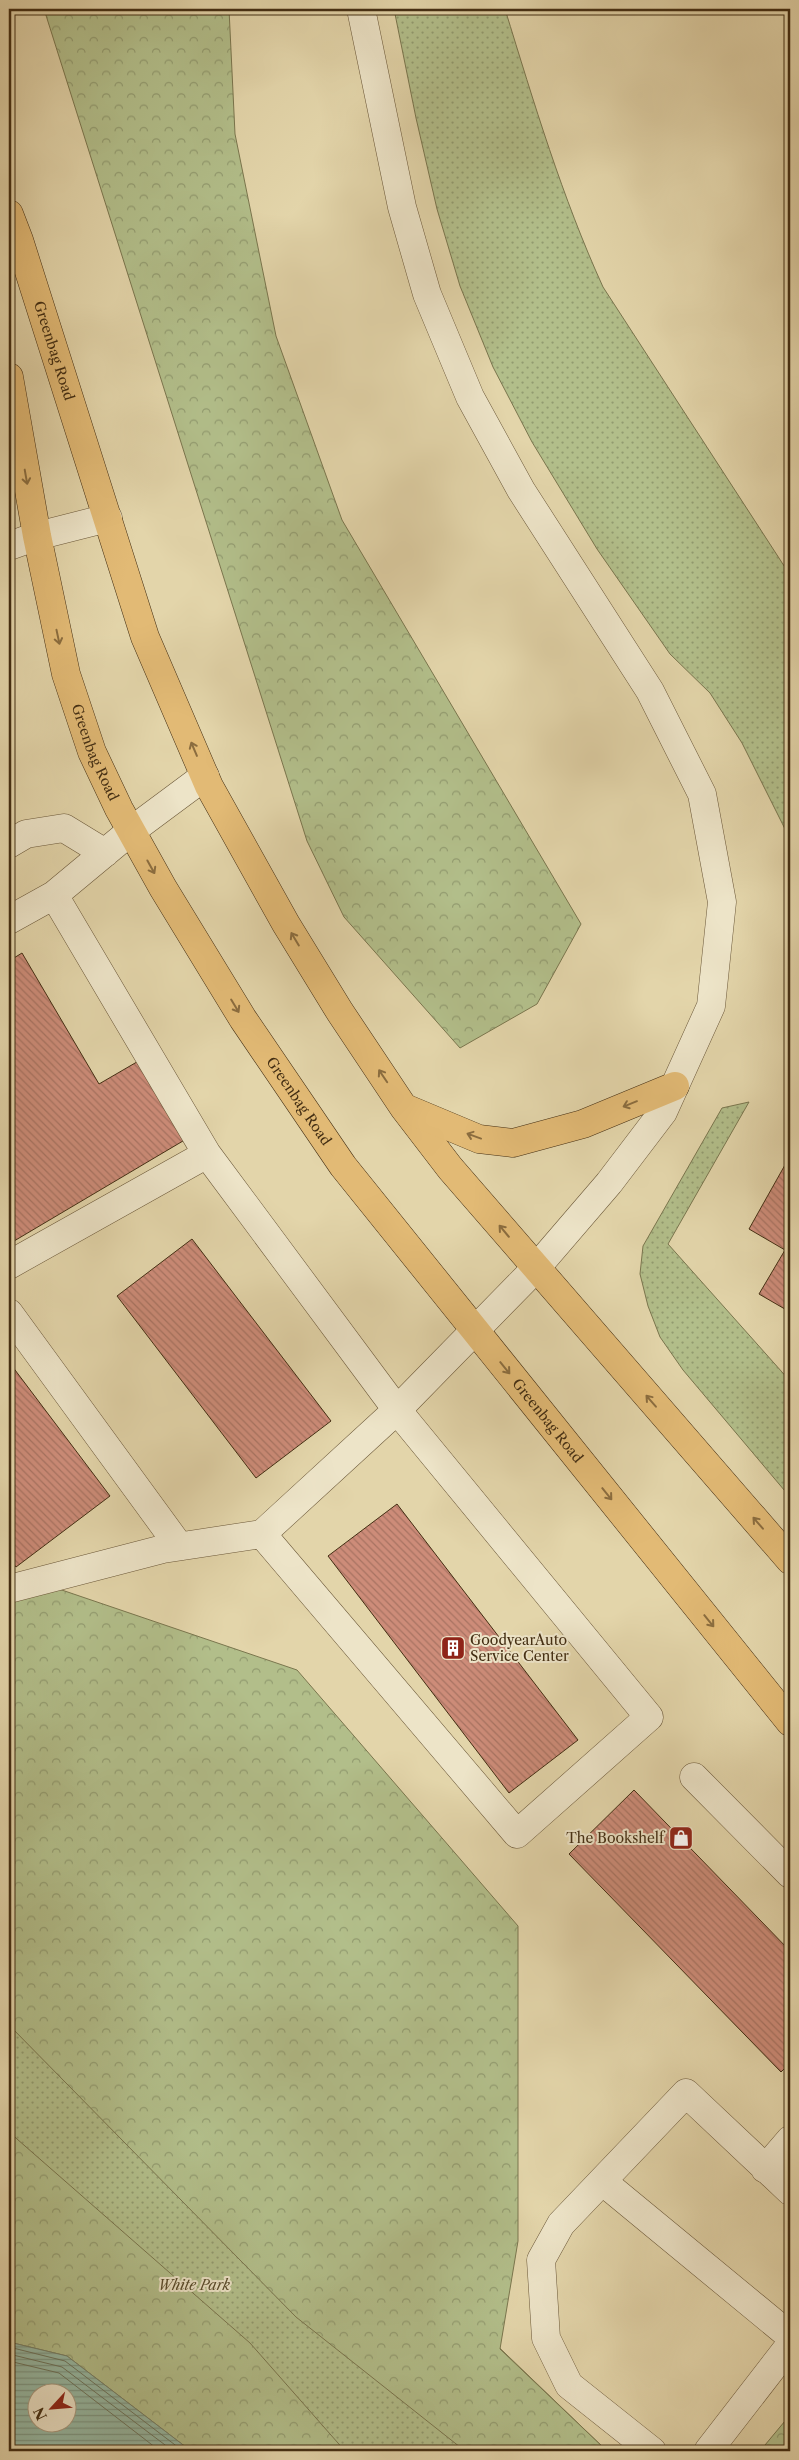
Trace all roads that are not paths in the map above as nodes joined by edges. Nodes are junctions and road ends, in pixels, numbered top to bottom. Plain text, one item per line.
1 (361, 9) edge
2 (9, 214) edge
3 (9, 378) edge
4 (108, 518) junction
5 (37, 536) junction
6 (9, 546) edge
7 (205, 776) junction
8 (131, 831) junction
9 (9, 844) edge
10 (105, 853) junction
11 (54, 895) junction
12 (9, 920) edge
13 (675, 1086) junction
14 (404, 1108) junction
15 (207, 1154) junction
16 (9, 1265) edge
17 (536, 1268) junction
18 (9, 1313) edge
19 (474, 1330) junction
20 (397, 1410) junction
21 (262, 1534) junction
22 (179, 1546) junction
23 (790, 1560) edge
24 (10, 1588) edge
25 (790, 1722) edge
26 (694, 1777) dead end
27 (790, 1874) edge
28 (790, 2140) edge
29 (765, 2169) junction
30 (602, 2180) junction
31 (790, 2191) edge
32 (790, 2336) edge
33 (790, 2345) edge
34 (652, 2451) edge
35 (708, 2451) edge

1 - 13 lane
2 - 4 main road, Greenbag Road
3 -> 5 main road, Greenbag Road
4 - 5 lane
7 -> 4 main road, Greenbag Road
5 - 6 lane
5 -> 8 main road, Greenbag Road
7 - 8 lane
14 -> 7 main road, Greenbag Road
8 - 10 lane
8 -> 19 main road, Greenbag Road
9 - 10 lane
10 - 11 lane
11 - 12 lane
11 - 15 lane
13 -> 14 main road
13 - 17 lane
17 -> 14 main road, Greenbag Road
15 - 16 lane
15 - 20 lane
17 - 19 lane
23 -> 17 main road, Greenbag Road
18 - 22 lane
19 - 20 lane
19 -> 25 main road, Greenbag Road
20 - 21 lane
20 - 21 lane
21 - 22 lane
22 - 24 lane
26 - 27 lane
28 - 29 lane
29 - 30 lane
29 - 31 lane
30 - 32 lane
30 - 34 lane
33 - 35 lane

